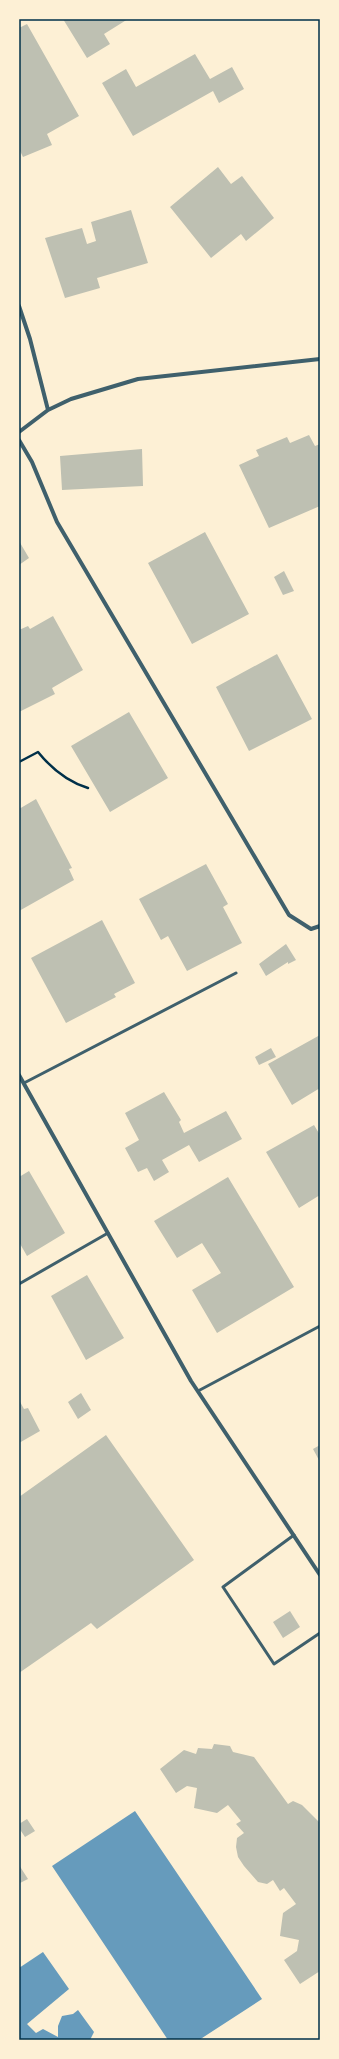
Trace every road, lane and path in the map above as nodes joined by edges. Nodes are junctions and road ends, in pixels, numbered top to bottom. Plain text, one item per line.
1 (19, 306) edge
2 (320, 359) edge
3 (48, 410) junction
4 (19, 432) edge
5 (19, 440) edge
6 (19, 762) edge
7 (88, 788) dead end
8 (320, 926) edge
9 (236, 973) dead end
10 (19, 1075) edge
11 (24, 1084) junction
12 (108, 1233) junction
13 (19, 1284) edge
14 (320, 1326) edge
15 (198, 1391) junction
16 (294, 1536) junction
17 (320, 1575) edge
18 (320, 1633) edge

1 - 3 street
2 - 3 street
3 - 4 street
5 - 8 street
6 - 7 path
9 - 11 lane
10 - 11 street
11 - 12 street
12 - 13 lane
12 - 15 street
14 - 15 lane
15 - 16 street
16 - 17 street
16 - 18 lane

